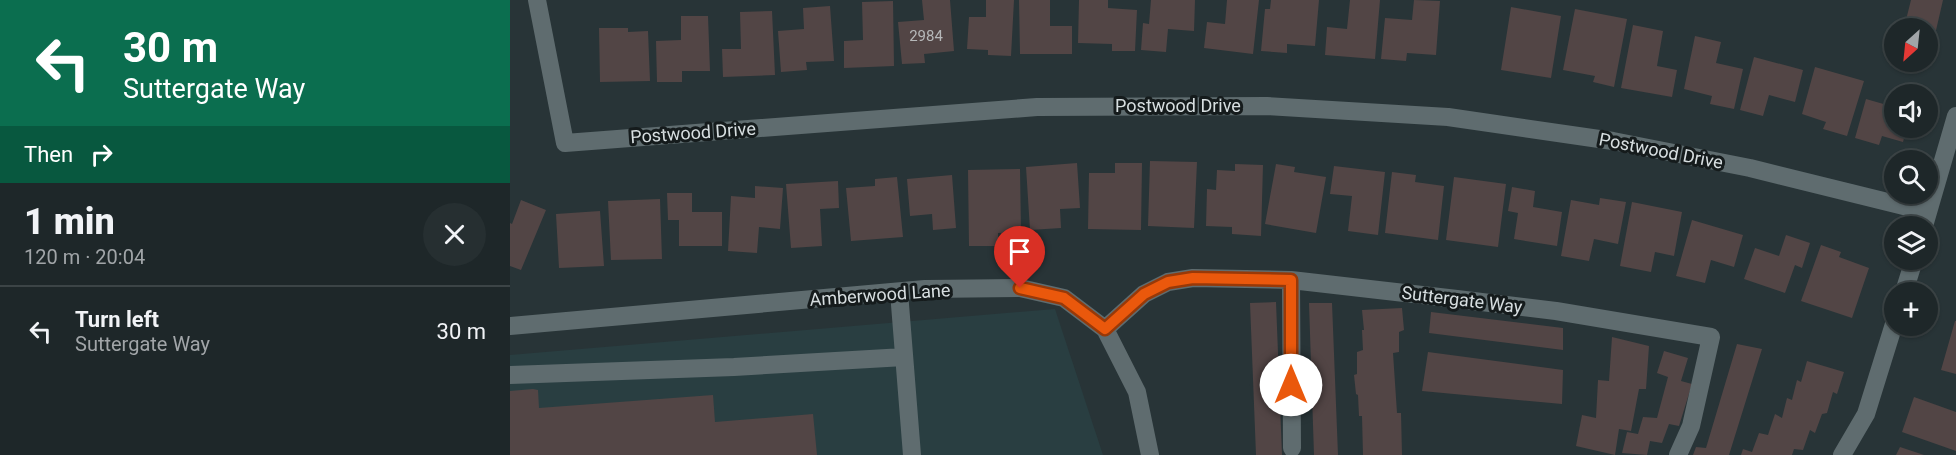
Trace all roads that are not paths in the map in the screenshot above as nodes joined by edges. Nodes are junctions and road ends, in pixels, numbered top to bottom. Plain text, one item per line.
1 (537, 0) edge
2 (1956, 116) edge
3 (1916, 216) edge
4 (1927, 216) edge
5 (1291, 280) junction
6 (900, 292) junction
7 (510, 326) edge
8 (1105, 329) junction
9 (1890, 336) edge
10 (904, 357) junction
11 (510, 375) edge
12 (1292, 448) dead end
13 (912, 455) edge
14 (1150, 455) edge
15 (1678, 455) edge
16 (1843, 455) edge

1 - 3 street, Postwood Drive
2 - 4 street
5 - 8 street, Suttergate Way
5 - 12 street
5 - 15 street, Suttergate Way
6 - 7 street, Amberwood Lane
6 - 8 street, Amberwood Lane
6 - 10 street
8 - 14 street, Amberwood Lane
9 - 16 street
10 - 11 street
10 - 13 street

